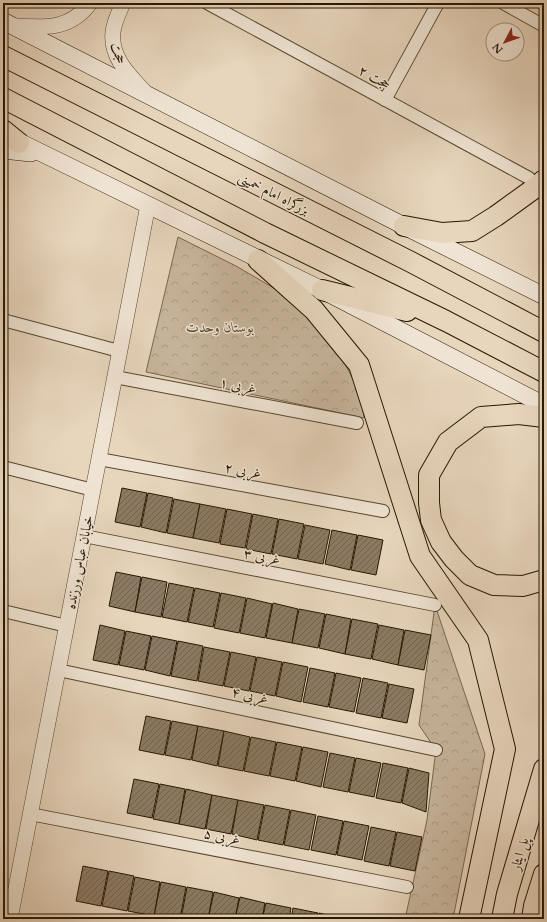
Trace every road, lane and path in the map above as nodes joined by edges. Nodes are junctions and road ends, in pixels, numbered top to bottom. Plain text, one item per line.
1 (90, 3) edge
2 (123, 3) edge
3 (208, 3) edge
4 (438, 3) edge
5 (503, 3) edge
6 (9, 23) edge
7 (544, 26) edge
8 (3, 56) edge
9 (149, 96) junction
10 (3, 98) edge
11 (385, 100) junction
12 (3, 130) edge
13 (8, 142) edge
14 (536, 179) edge
15 (148, 206) junction
16 (404, 226) junction
17 (258, 260) junction
18 (322, 290) junction
19 (544, 296) edge
20 (3, 320) edge
21 (446, 321) junction
22 (544, 332) edge
23 (120, 351) junction
24 (544, 372) edge
25 (114, 377) junction
26 (544, 405) edge
27 (544, 417) edge
28 (356, 423) dead end
29 (99, 459) junction
30 (3, 467) edge
31 (93, 490) junction
32 (383, 511) dead end
33 (84, 536) junction
34 (544, 580) edge
35 (435, 605) dead end
36 (3, 610) edge
37 (67, 626) junction
38 (58, 670) junction
39 (436, 750) dead end
40 (544, 769) edge
41 (30, 814) junction
42 (544, 874) edge
43 (407, 887) dead end
44 (9, 889) edge
45 (533, 912) edge
46 (10, 919) edge
47 (469, 919) edge
48 (502, 919) edge

1 - 6 street
2 - 9 street, حجت
3 - 11 street, حجت ۲
4 - 11 street
5 - 7 street
6 - 9 main road
8 - 22 highway, بزرگراه امام خمینی
9 - 16 main road
10 - 21 highway
11 - 14 street, حجت ۲
12 - 13 highway
13 - 15 main road
14 - 16 highway
15 - 17 main road
15 - 23 street, خیابان عباس ورزنده
16 - 19 main road
17 - 18 main road
17 - 47 highway
18 - 21 highway
18 - 26 main road
20 - 23 street
21 - 24 highway
23 - 25 street, خیابان عباس ورزنده
25 - 28 street, غربی ۱
25 - 29 street, خیابان عباس ورزنده
27 - 34 highway
29 - 31 street, خیابان عباس ورزنده
29 - 32 street, غربی ۲
30 - 31 street
31 - 33 street, خیابان عباس ورزنده
33 - 35 street, غربی ۳
33 - 37 street, خیابان عباس ورزنده
36 - 37 street
37 - 38 street, خیابان عباس ورزنده
38 - 39 street, غربی ۴
38 - 41 street, خیابان عباس ورزنده
40 - 48 highway, پل ایثار
41 - 43 street, غربی ۵
41 - 44 street, خیابان عباس ورزنده
42 - 45 highway
44 - 46 street, خیابان عباس ورزنده

